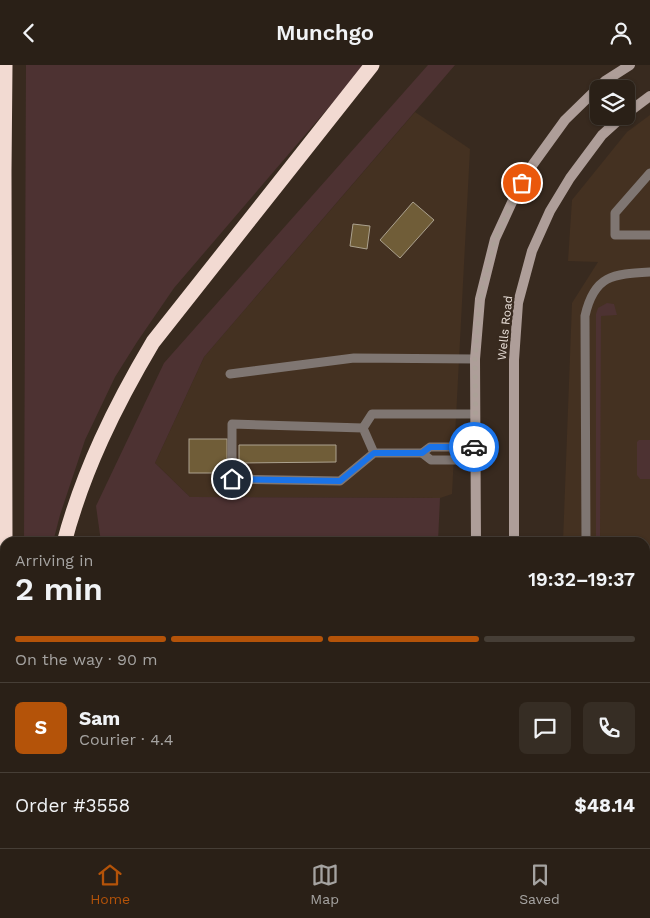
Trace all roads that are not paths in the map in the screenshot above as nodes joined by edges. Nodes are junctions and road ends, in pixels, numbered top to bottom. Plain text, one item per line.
1 (5, 65) edge
2 (372, 65) edge
3 (630, 65) edge
4 (650, 96) edge
5 (635, 107) edge
6 (613, 125) edge
7 (650, 173) edge
8 (650, 235) edge
9 (650, 272) edge
10 (475, 359) junction
11 (230, 374) dead end
12 (475, 413) junction
13 (363, 428) junction
14 (476, 447) junction
15 (374, 453) junction
16 (422, 453) junction
17 (475, 460) junction
18 (6, 537) edge
19 (66, 537) edge
20 (476, 537) edge
21 (514, 537) edge
22 (586, 537) edge

1 - 18 highway
2 - 19 highway
3 - 10 main road
4 - 5 main road
6 - 21 main road, Wells Road
7 - 8 lane
9 - 22 lane
10 - 11 lane
10 - 12 main road
12 - 13 lane
12 - 14 main road
13 - 15 lane
13 - 15 lane
14 - 16 lane
14 - 17 main road
15 - 16 lane
16 - 17 lane
17 - 20 main road

